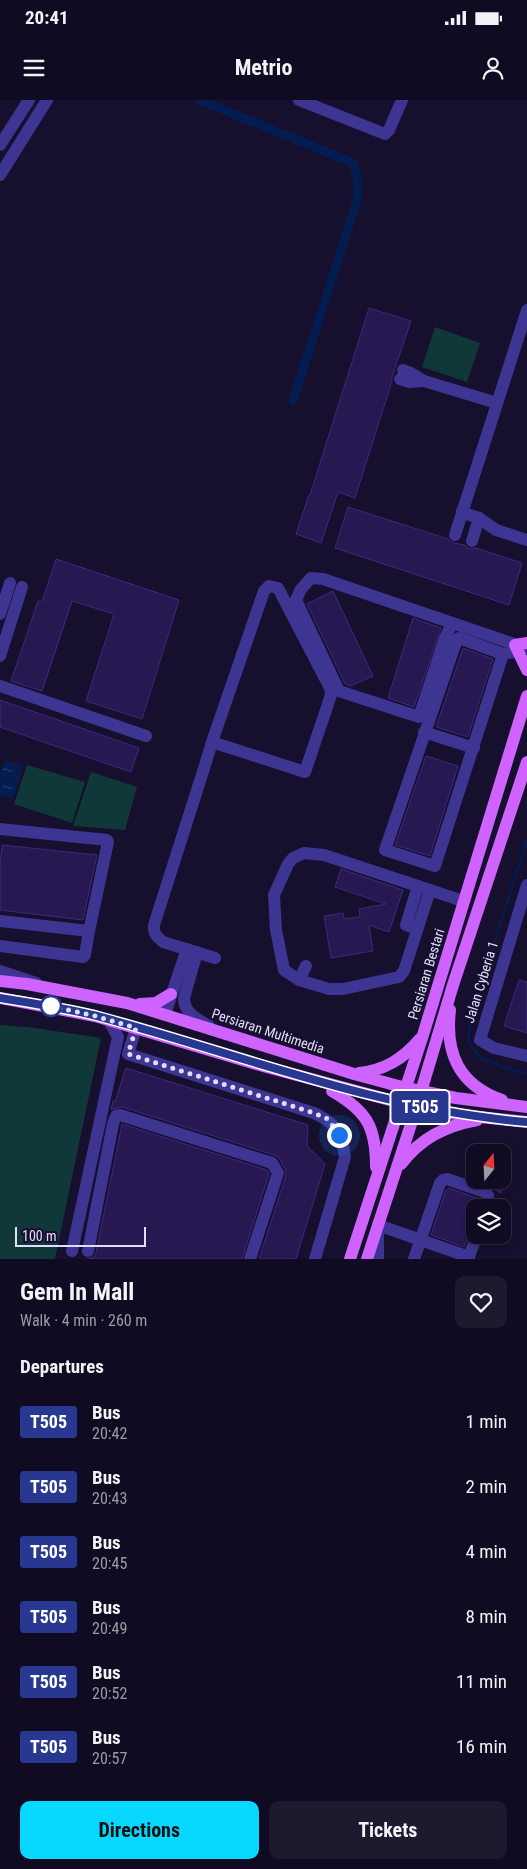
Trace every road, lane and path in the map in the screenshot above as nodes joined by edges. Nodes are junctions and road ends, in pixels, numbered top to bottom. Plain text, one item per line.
1 (29, 100) edge
2 (47, 100) edge
3 (299, 100) edge
4 (402, 100) edge
5 (0, 145) edge
6 (0, 175) edge
7 (527, 310) edge
8 (401, 374) dead end
9 (497, 403) junction
10 (462, 511) junction
11 (479, 518) junction
12 (454, 535) dead end
13 (527, 540) edge
14 (472, 541) dead end
15 (0, 614) edge
16 (456, 624) junction
17 (486, 641) junction
18 (522, 647) edge
19 (503, 654) junction
20 (0, 656) edge
21 (527, 670) edge
22 (0, 686) edge
23 (527, 696) edge
24 (424, 732) junction
25 (146, 736) dead end
26 (212, 742) junction
27 (474, 748) junction
28 (527, 762) edge
29 (0, 828) edge
30 (527, 885) edge
31 (424, 888) junction
32 (463, 901) junction
33 (0, 920) edge
34 (89, 931) junction
35 (168, 943) junction
36 (0, 946) edge
37 (192, 951) junction
38 (306, 966) dead end
39 (0, 971) edge
40 (183, 977) junction
41 (299, 980) junction
42 (0, 981) edge
43 (453, 985) junction
44 (44, 988) junction
45 (171, 994) junction
46 (0, 998) edge
47 (127, 1003) junction
48 (165, 1014) junction
49 (108, 1019) junction
50 (134, 1028) junction
51 (218, 1031) junction
52 (423, 1035) junction
53 (118, 1040) junction
54 (216, 1052) junction
55 (527, 1056) edge
56 (354, 1074) junction
57 (314, 1080) junction
58 (406, 1088) junction
59 (420, 1091) junction
60 (401, 1103) junction
61 (416, 1106) junction
62 (527, 1106) edge
63 (484, 1118) junction
64 (527, 1122) edge
65 (396, 1170) junction
66 (377, 1177) junction
67 (489, 1199) edge
68 (378, 1225) junction
69 (421, 1239) junction
70 (474, 1244) edge
71 (70, 1255) edge
72 (90, 1255) edge
73 (469, 1258) edge
74 (250, 1259) edge
75 (315, 1259) edge
76 (350, 1259) edge
77 (367, 1259) edge
78 (378, 1259) edge
79 (414, 1259) edge

1 - 5 street
2 - 6 street
3 - 4 street
7 - 9 street
8 - 9 street
9 - 10 street
10 - 11 street
10 - 12 street
11 - 13 street
11 - 14 street
15 - 20 street
16 - 16 street
16 - 17 street
17 - 18 street
17 - 19 street
17 - 24 street
18 - 19 street
18 - 21 main road
19 - 27 street
22 - 25 street
23 - 32 main road, Persiaran Bestari
24 - 27 street
24 - 27 street
26 - 26 street
26 - 35 street
28 - 43 main road, Persiaran Bestari
29 - 34 street
30 - 55 street, Jalan Cyberia 1
31 - 32 street
31 - 41 street
31 - 41 street
32 - 52 main road, Persiaran Bestari
33 - 34 street
34 - 36 street
35 - 37 street
35 - 40 street
37 - 40 street
37 - 40 street
38 - 41 street
39 - 44 street
40 - 45 street
40 - 51 street
42 - 44 main road, Persiaran Multimedia
43 - 59 main road, Persiaran Bestari
43 - 62 main road
44 - 47 main road, Persiaran Multimedia
45 - 47 main road
45 - 48 street
46 - 49 main road
47 - 48 main road, Persiaran Multimedia
48 - 51 main road, Persiaran Multimedia
48 - 54 main road
49 - 50 main road
49 - 53 street
50 - 53 street
50 - 54 main road
50 - 75 street
51 - 56 main road, Persiaran Multimedia
52 - 56 main road
52 - 58 main road, Persiaran Bestari
53 - 71 street
54 - 57 main road
56 - 58 main road, Persiaran Multimedia
57 - 60 main road
57 - 66 main road
58 - 59 main road, Persiaran Multimedia
58 - 60 main road, Persiaran Bestari
59 - 61 main road, Persiaran Bestari
59 - 62 main road, Persiaran Multimedia
60 - 61 main road
60 - 66 main road, Persiaran Bestari
61 - 63 main road
61 - 65 main road, Persiaran Bestari
63 - 64 main road
63 - 65 main road
65 - 68 main road, Persiaran Bestari
66 - 76 main road, Persiaran Bestari
67 - 69 street
68 - 69 street
68 - 77 main road, Persiaran Bestari
68 - 78 street
69 - 73 street
69 - 79 street
70 - 73 street
71 - 72 street
72 - 74 street

